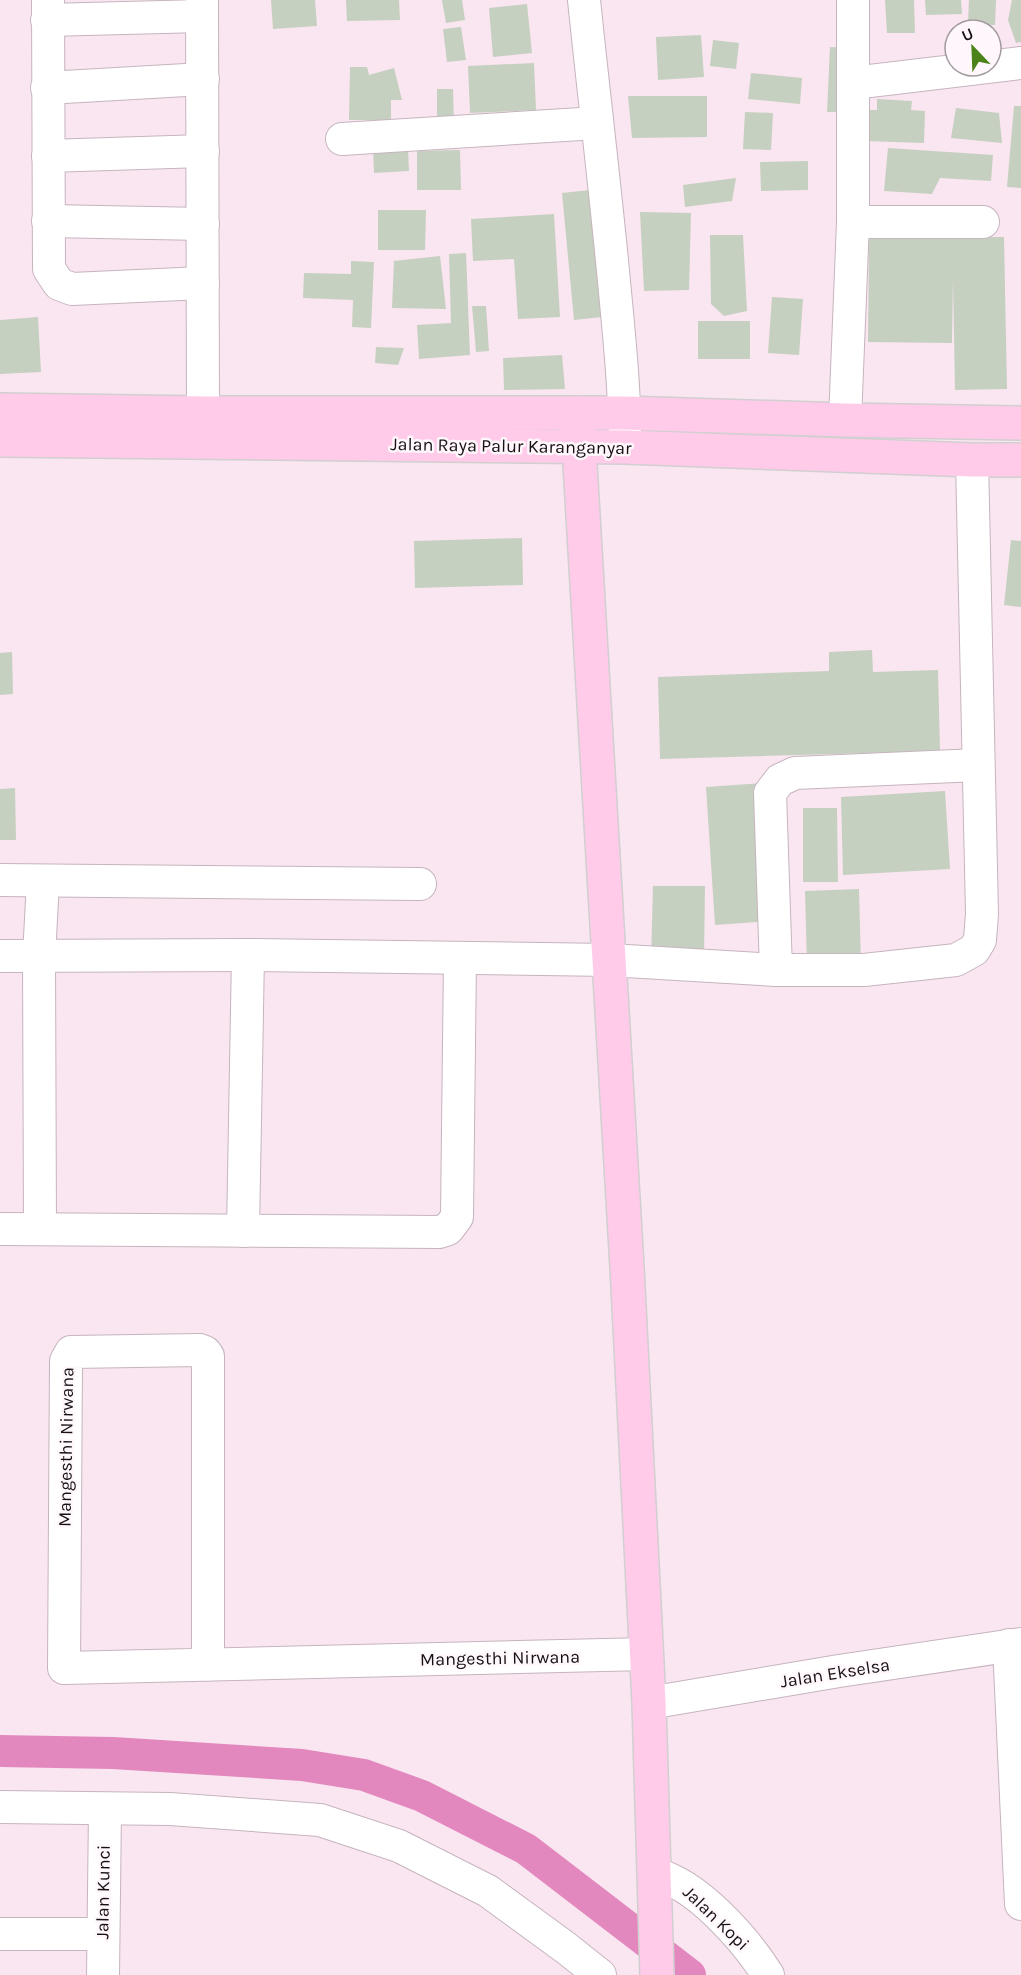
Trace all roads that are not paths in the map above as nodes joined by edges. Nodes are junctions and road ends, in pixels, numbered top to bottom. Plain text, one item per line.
1 (584, 0) edge
2 (853, 0) edge
3 (202, 8) edge
4 (48, 10) edge
5 (1021, 63) edge
6 (203, 80) junction
7 (853, 83) junction
8 (47, 88) junction
9 (597, 123) junction
10 (342, 139) dead end
11 (203, 151) junction
12 (48, 156) junction
13 (48, 221) junction
14 (853, 222) junction
15 (983, 222) dead end
16 (203, 224) junction
17 (203, 283) junction
18 (0, 410) edge
19 (203, 413) junction
20 (578, 413) junction
21 (625, 413) junction
22 (845, 420) junction
23 (1021, 423) edge
24 (0, 440) edge
25 (580, 447) junction
26 (625, 447) junction
27 (972, 460) junction
28 (1021, 460) edge
29 (978, 765) junction
30 (0, 880) edge
31 (43, 882) junction
32 (420, 884) dead end
33 (248, 955) junction
34 (0, 956) edge
35 (39, 956) junction
36 (460, 958) junction
37 (610, 960) junction
38 (776, 970) junction
39 (40, 1229) junction
40 (0, 1230) edge
41 (243, 1232) junction
42 (1015, 1645) edge
43 (647, 1654) junction
44 (208, 1665) junction
45 (649, 1703) junction
46 (0, 1807) edge
47 (105, 1809) junction
48 (655, 1878) junction
49 (1021, 1904) edge
50 (0, 1934) edge
51 (103, 1934) junction
52 (103, 1975) edge
53 (600, 1975) edge
54 (657, 1975) edge
55 (768, 1975) edge

1 - 9 street
2 - 7 street
3 - 4 street
3 - 6 street
4 - 8 street
5 - 7 street
6 - 8 street
6 - 11 street
7 - 14 street
8 - 12 street
9 - 10 street
9 - 21 street
11 - 12 street
11 - 16 street
12 - 13 street
13 - 16 street
13 - 17 street
14 - 15 street
14 - 22 street
16 - 17 street
17 - 19 street
18 - 19 main road, Jalan Raya Palur Karanganyar
19 - 20 main road, Jalan Raya Palur Karanganyar
20 - 21 main road, Jalan Raya Palur Karanganyar
20 - 25 main road
21 - 22 main road, Jalan Raya Palur Karanganyar
21 - 26 street
22 - 23 main road, Jalan Raya Palur Karanganyar
24 - 25 main road, Jalan Raya Palur Karanganyar
25 - 26 main road, Jalan Raya Palur Karanganyar
25 - 37 main road
26 - 27 main road, Jalan Raya Palur Karanganyar
27 - 28 main road, Jalan Raya Palur Karanganyar
27 - 29 street
29 - 38 street
29 - 38 street
30 - 31 street
31 - 32 street
31 - 35 street
33 - 35 street
33 - 36 street
33 - 41 street
34 - 35 street
35 - 39 street
36 - 37 street
36 - 41 street
37 - 38 street
37 - 43 main road
39 - 40 street
39 - 41 street
42 - 45 street, Jalan Ekselsa
42 - 49 street
43 - 44 street, Mangesthi Nirwana
43 - 45 main road
44 - 44 street, Mangesthi Nirwana
45 - 48 main road
46 - 47 street
47 - 51 street, Jalan Kunci
47 - 53 street
48 - 54 main road
48 - 55 street, Jalan Kopi
50 - 51 street
51 - 52 street, Jalan Kunci

